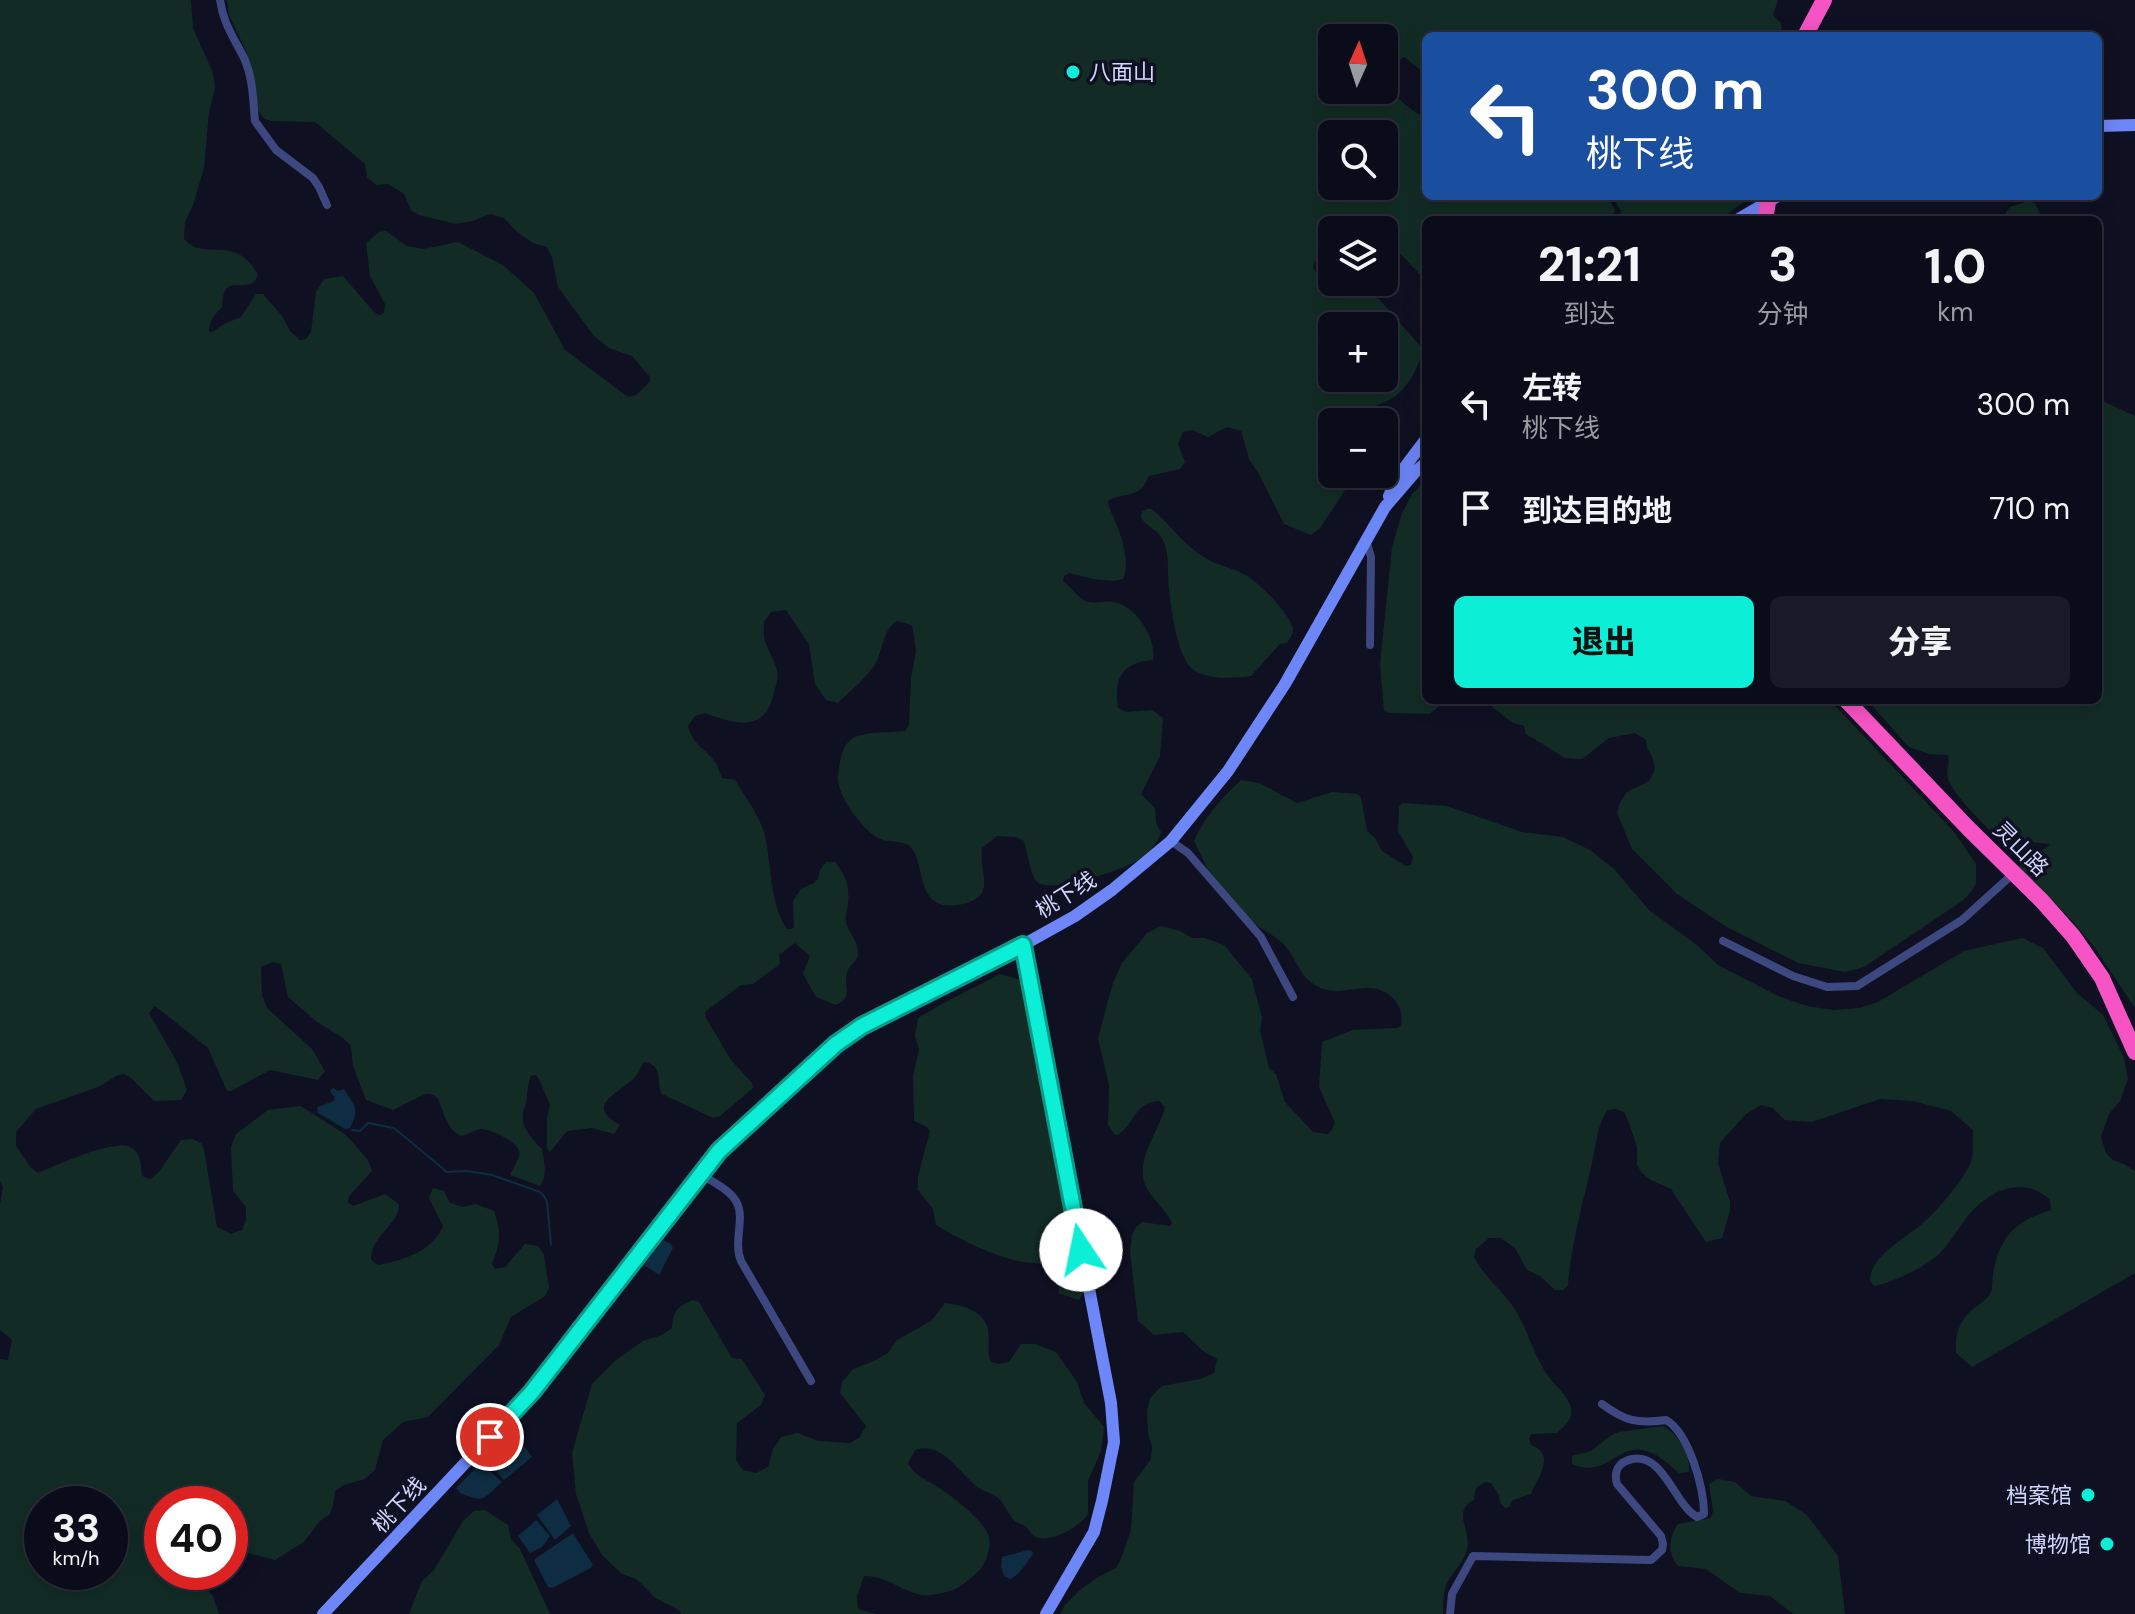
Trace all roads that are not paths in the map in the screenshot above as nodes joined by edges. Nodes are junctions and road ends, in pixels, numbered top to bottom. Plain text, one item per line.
1 (220, 0) edge
2 (1824, 0) edge
3 (1807, 32) edge
4 (2135, 125) edge
5 (2102, 126) edge
6 (1771, 200) edge
7 (327, 205) dead end
8 (1744, 216) edge
9 (1422, 444) edge
10 (1422, 467) edge
11 (1385, 507) junction
12 (1366, 540) junction
13 (1370, 645) dead end
14 (1850, 704) edge
15 (1171, 841) junction
16 (2014, 872) junction
17 (1723, 941) dead end
18 (1023, 945) junction
19 (1293, 997) dead end
20 (2135, 1052) edge
21 (701, 1174) junction
22 (811, 1381) dead end
23 (1602, 1404) dead end
24 (323, 1614) edge
25 (1046, 1614) edge
26 (1450, 1614) edge

1 - 7 street
2 - 3 highway
4 - 5 main road
6 - 8 main road
9 - 11 main road
10 - 11 main road
11 - 12 main road, 桃下线
12 - 13 street
12 - 15 main road, 桃下线
14 - 16 highway, 灵山路
15 - 18 main road, 桃下线
15 - 19 street
16 - 17 street
16 - 20 highway, 灵山路
18 - 21 main road, 桃下线
18 - 25 main road
21 - 22 street
21 - 24 main road, 桃下线
23 - 26 street

